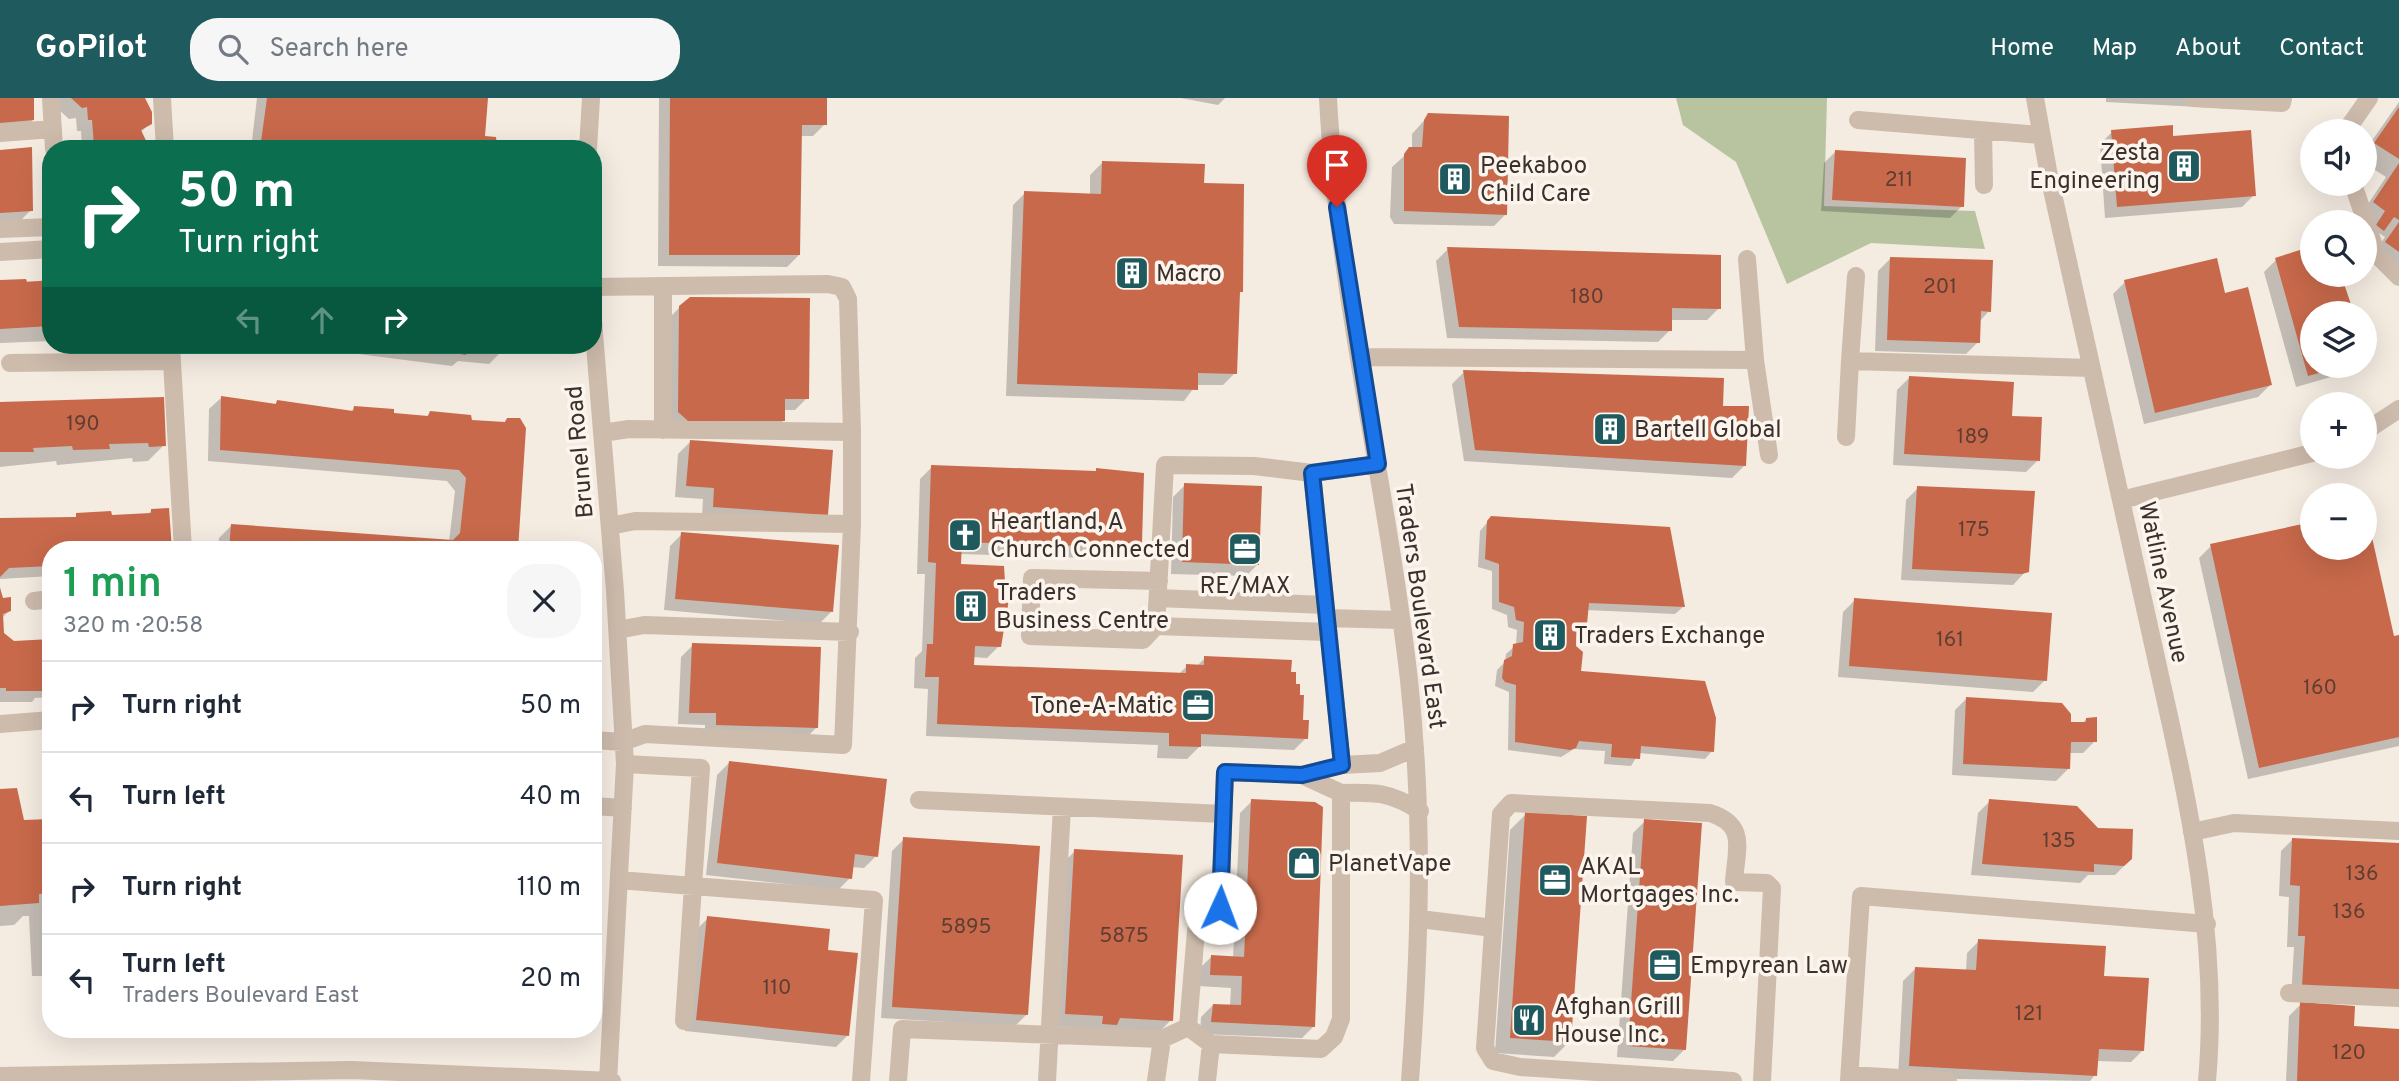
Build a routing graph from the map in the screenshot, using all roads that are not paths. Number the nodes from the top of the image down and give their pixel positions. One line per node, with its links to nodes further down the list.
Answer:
1 (51, 98): 11 (street)
2 (162, 98): 16 (street)
3 (592, 98): 17 (street)
4 (1328, 98): 32 (street, Traders Boulevard East)
5 (2035, 98): 14 (street, Watline Avenue)
6 (2193, 98): 7 (street)
7 (2283, 98)
8 (2369, 98): 9 (street)
9 (2354, 119)
10 (1858, 120): 12 (street)
11 (53, 130): 13 (street); 15 (street)
12 (1983, 131): 14 (street); 18 (street)
13 (0, 133)
14 (2041, 135): 36 (street, Watline Avenue)
15 (54, 140)
16 (164, 140)
17 (589, 140)
18 (1984, 185)
19 (2357, 196): 26 (street)
20 (42, 227): 21 (street)
21 (0, 229)
22 (42, 250): 23 (street)
23 (0, 252)
24 (1747, 259): 33 (street)
25 (1856, 276): 34 (street)
26 (2399, 276)
27 (663, 286): 28 (street); 39 (street); 40 (street)
28 (602, 287)
29 (155, 354): 35 (street)
30 (171, 354): 50 (street)
31 (596, 354): 41 (street, Brunel Road)
32 (1359, 357): 33 (street); 45 (street, Traders Boulevard East)
33 (1755, 360): 43 (street)
34 (1850, 361): 36 (street); 42 (street)
35 (10, 363)
36 (2091, 368): 47 (street, Watline Avenue)
37 (2399, 409): 38 (street)
38 (2377, 423)
39 (663, 429): 40 (street); 41 (street)
40 (852, 432): 48 (street)
41 (602, 433): 49 (street, Brunel Road)
42 (1846, 437)
43 (1769, 456)
44 (2300, 456): 47 (street)
45 (1378, 464): 46 (street); 53 (street, Traders Boulevard East)
46 (1312, 473): 51 (street); 52 (street)
47 (2121, 500): 73 (street, Watline Avenue)
48 (852, 524): 49 (street); 56 (street)
49 (610, 526): 55 (street, Brunel Road)
50 (182, 541)
51 (1158, 589): 52 (street); 54 (street); 54 (street)
52 (1327, 618): 53 (street); 54 (street); 63 (street)
53 (1400, 620): 61 (street, Traders Boulevard East)
54 (1156, 626)
55 (618, 630): 56 (street); 60 (street, Brunel Road)
56 (850, 632): 60 (street)
57 (42, 721): 58 (street)
58 (0, 724)
59 (602, 741): 60 (street)
60 (623, 742): 62 (street, Brunel Road)
61 (1415, 748): 63 (street); 70 (street, Traders Boulevard East)
62 (625, 764): 69 (street, Brunel Road); 75 (street)
63 (1342, 765): 64 (street)
64 (1302, 775): 65 (street); 71 (street)
65 (1341, 793): 70 (street); 85 (street)
66 (919, 800): 68 (street)
67 (602, 807): 69 (street)
68 (1062, 807): 71 (street); 83 (street)
69 (623, 808): 74 (street, Brunel Road)
70 (1420, 811): 76 (street, Traders Boulevard East)
71 (1223, 814): 82 (street)
72 (2399, 831): 73 (street)
73 (2192, 832): 77 (street, Watline Avenue)
74 (619, 880): 75 (street); 89 (street, Brunel Road)
75 (693, 886): 81 (street); 90 (street)
76 (1420, 919): 78 (street); 95 (street, Traders Boulevard East)
77 (2207, 924): 88 (street); 99 (street, Watline Avenue)
78 (1493, 928): 96 (street); 97 (street)
79 (2289, 993): 80 (street)
80 (2399, 998)
81 (684, 1021)
82 (1188, 1027): 84 (street); 85 (street)
83 (1050, 1035): 84 (street); 91 (street); 92 (street)
84 (1162, 1039): 93 (street)
85 (1211, 1044): 94 (street)
86 (351, 1075): 87 (street); 89 (street)
87 (0, 1076)
88 (1850, 1078): 98 (street)
89 (609, 1081)
90 (861, 1081)
91 (898, 1081)
92 (1047, 1081)
93 (1156, 1081)
94 (1206, 1081)
95 (1410, 1081)
96 (1722, 1081)
97 (1762, 1081)
98 (1948, 1081)
99 (2207, 1081)

